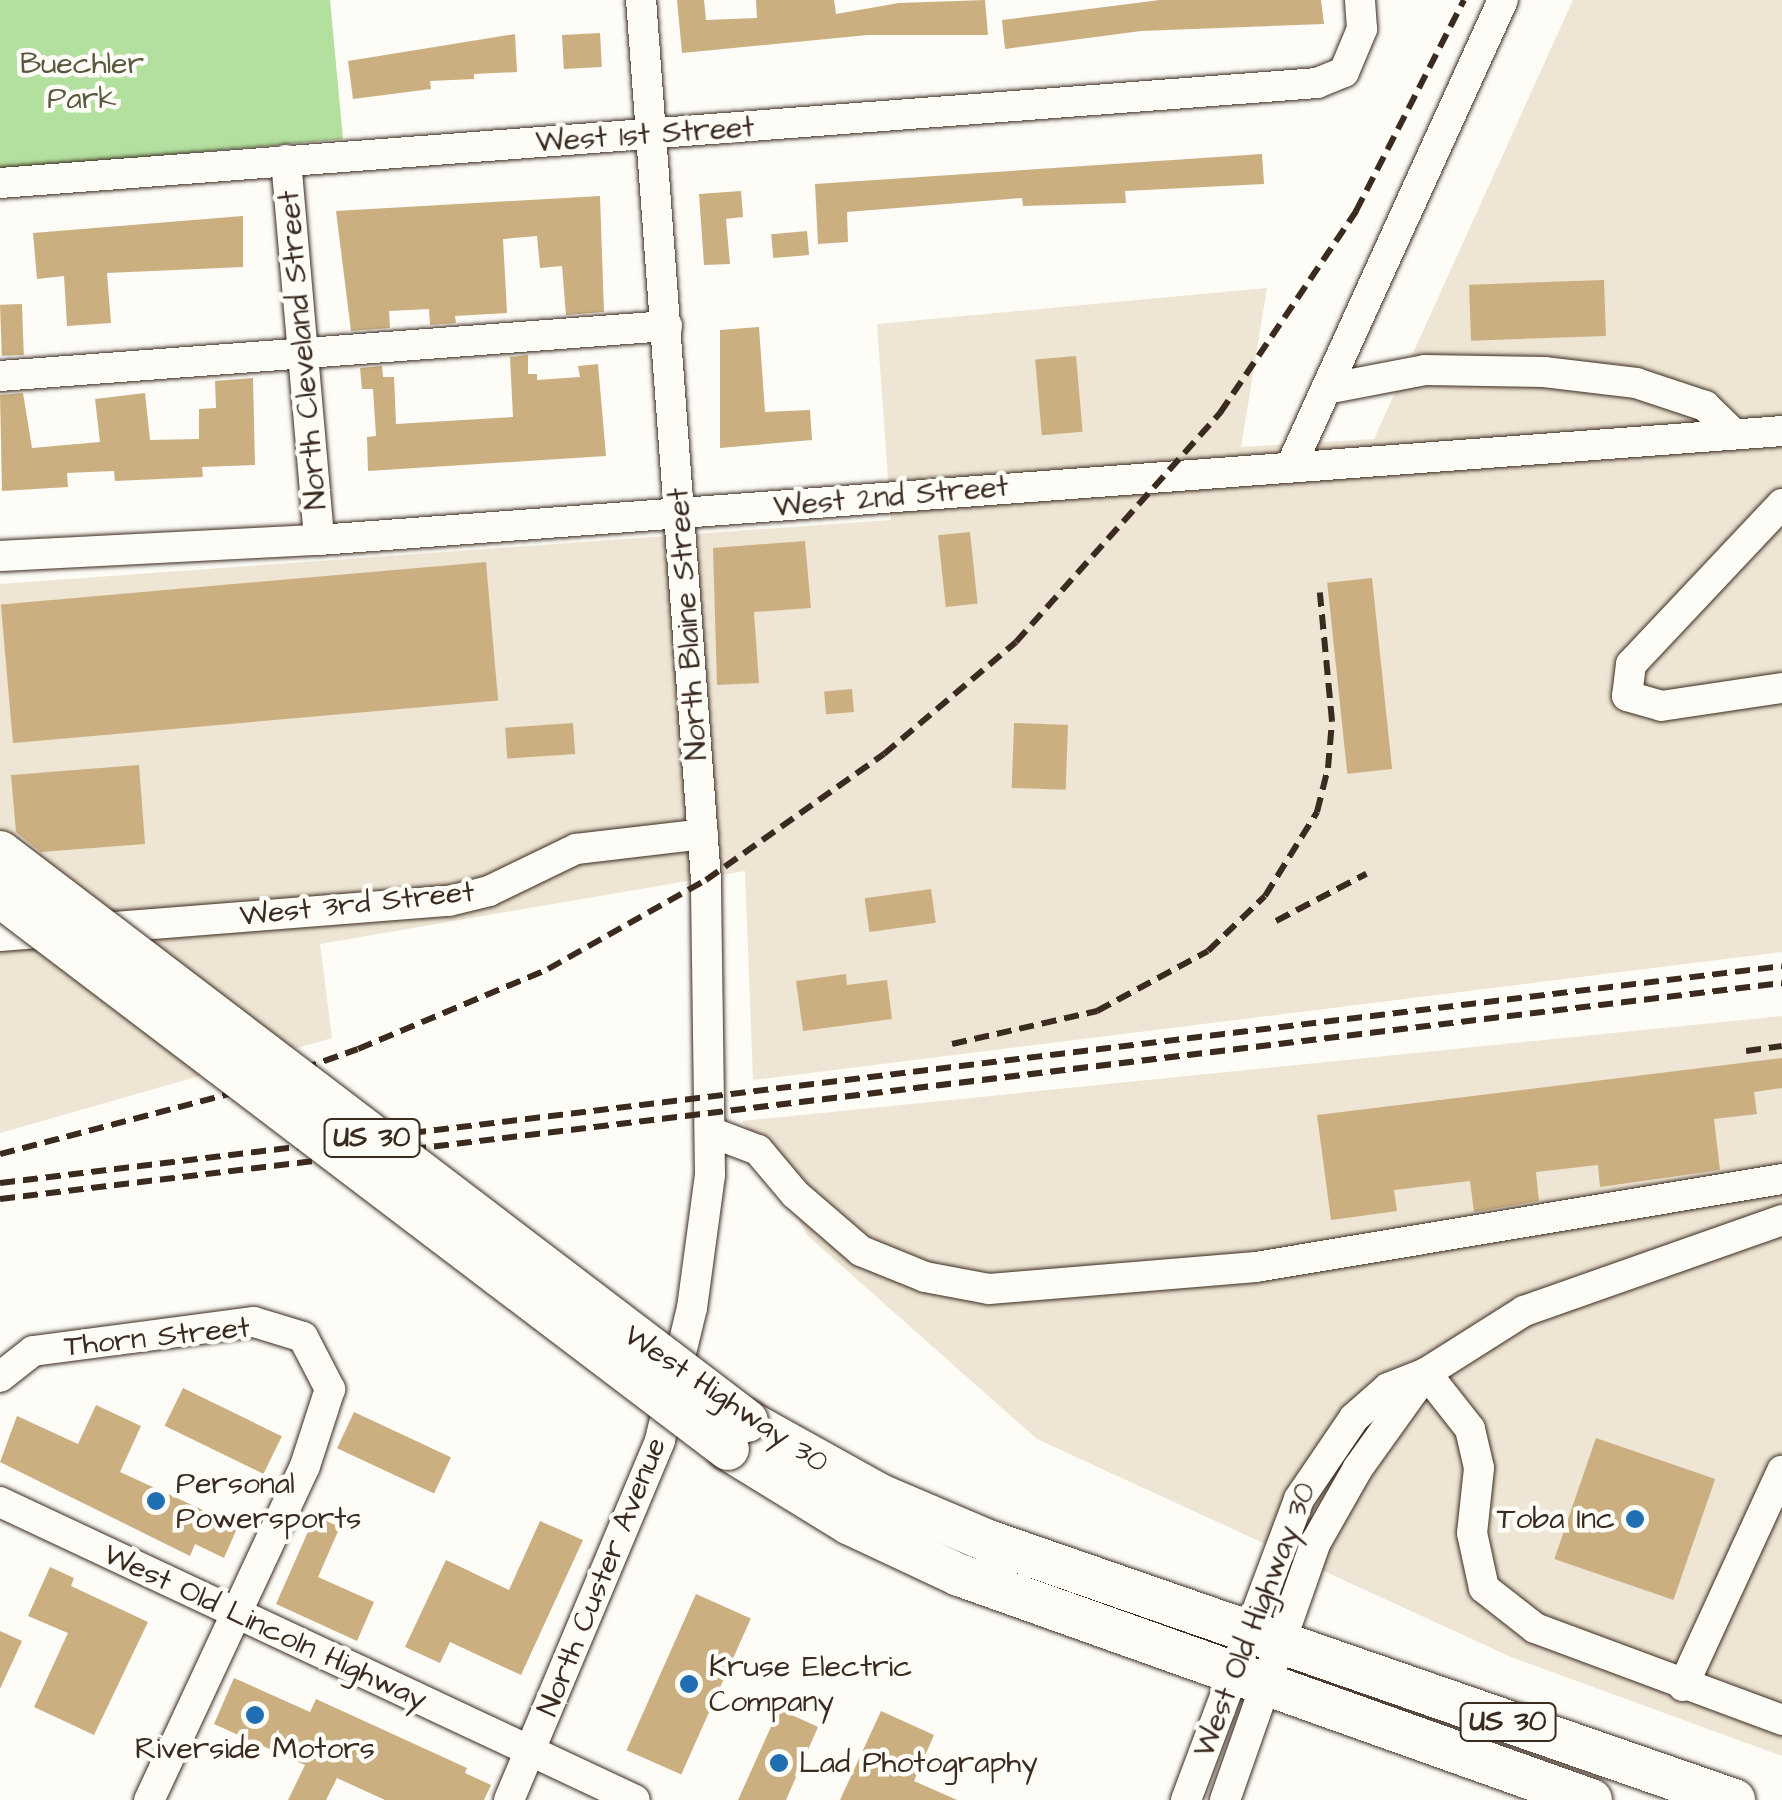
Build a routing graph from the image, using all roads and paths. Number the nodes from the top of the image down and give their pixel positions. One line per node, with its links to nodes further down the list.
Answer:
1 (642, 0): 4 (street, North Blaine Street)
2 (1360, 0): 4 (street, West 1st Street)
3 (1503, 0): 10 (street)
4 (651, 136): 5 (street, West 1st Street); 7 (street, North Blaine Street)
5 (286, 160): 6 (street, West 1st Street); 8 (street, North Cleveland Street)
6 (0, 184)
7 (667, 326): 8 (street); 15 (street, North Blaine Street)
8 (306, 356): 9 (street); 16 (street, North Cleveland Street)
9 (0, 376)
10 (1326, 389): 12 (street); 13 (street)
11 (1782, 431): 12 (street, West 2nd Street)
12 (1734, 434): 13 (street, West 2nd Street)
13 (1291, 466): 15 (street, West 2nd Street)
14 (1782, 504): 18 (street)
15 (680, 514): 16 (street, West 2nd Street); 19 (street, North Blaine Street)
16 (319, 540): 17 (street, West 2nd Street)
17 (0, 556)
18 (1782, 688)
19 (703, 834): 22 (street, West 3rd Street); 23 (street, North Blaine Street)
20 (0, 852): 28 (highway, West Highway 30 / US 30, bridge)
21 (0, 896): 28 (highway, West Highway 30 / US 30, bridge)
22 (0, 936)
23 (713, 1123): 24 (street); 36 (street, North Custer Avenue)
24 (1782, 1180)
25 (1782, 1220): 27 (street, West Old Highway 30)
26 (8, 1371): 31 (street, Thorn Street)
27 (1426, 1374): 32 (street, West Old Highway 30); 34 (street)
28 (737, 1435): 32 (highway, West Highway 30 / US 30); 33 (highway, West Highway 30 / US 30)
29 (1782, 1471): 34 (street)
30 (0, 1502): 31 (street, West Old Lincoln Highway)
31 (233, 1614): 36 (street, West Old Lincoln Highway); 37 (street)
32 (1263, 1637): 33 (street, West Old Highway 30); 43 (highway, West Highway 30 / US 30)
33 (1248, 1681): 40 (street, West Old Highway 30); 41 (street, West Old Highway 30); 42 (highway, West Highway 30 / US 30)
34 (1683, 1686): 35 (street)
35 (1782, 1720)
36 (532, 1751): 38 (street, North Custer Avenue); 39 (street, West Old Lincoln Highway)
37 (149, 1800)
38 (509, 1800)
39 (635, 1800)
40 (1186, 1800)
41 (1225, 1800)
42 (1591, 1800)
43 (1734, 1800)

